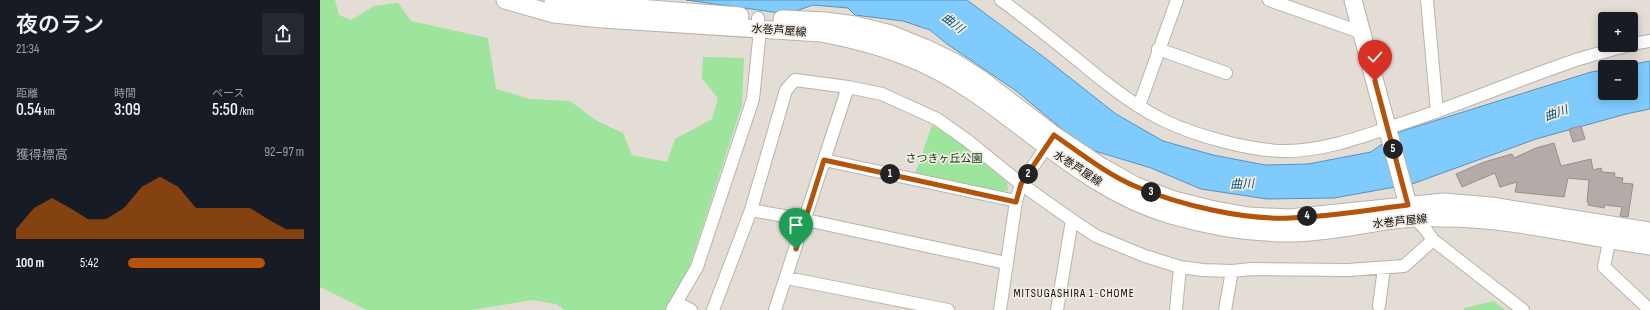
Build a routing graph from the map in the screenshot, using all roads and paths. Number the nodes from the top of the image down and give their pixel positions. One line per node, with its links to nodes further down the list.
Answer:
1 (505, 0): 8 (main road, 水巻芦屋線)
2 (553, 0): 8 (main road, 水巻芦屋線)
3 (1001, 0): 16 (street)
4 (1177, 0): 12 (street)
5 (1269, 0): 9 (street)
6 (1353, 0): 9 (main road)
7 (1427, 0): 17 (street)
8 (758, 23): 19 (main road, 水巻芦屋線); 36 (street)
9 (1363, 33): 18 (main road)
10 (1650, 41): 11 (street)
11 (1638, 43)
12 (1158, 49): 14 (street); 16 (street)
13 (1604, 52): 17 (street)
14 (1226, 74)
15 (848, 87): 20 (street); 21 (street); 24 (street)
16 (1139, 106): 18 (street)
17 (1438, 112): 18 (street)
18 (1388, 131): 23 (main road)
19 (1050, 141): 21 (street); 23 (main road, 水巻芦屋線)
20 (824, 160): 22 (street); 25 (street)
21 (1021, 184): 22 (street); 26 (street)
22 (1016, 202): 31 (street)
23 (1408, 205): 28 (main road, 水巻芦屋線); 29 (street)
24 (751, 210): 25 (street); 39 (street)
25 (806, 220): 31 (street); 35 (street)
26 (1072, 220): 32 (street); 43 (street)
27 (1650, 231): 28 (main road, 水巻芦屋線)
28 (1610, 233): 30 (main road, 水巻芦屋線); 47 (street)
29 (1433, 240): 33 (street); 46 (street)
30 (1650, 246)
31 (1006, 263): 42 (street)
32 (1180, 267): 34 (street); 44 (street)
33 (1384, 268): 34 (street); 37 (street)
34 (1232, 271): 45 (street)
35 (786, 278): 40 (street); 41 (street)
36 (675, 306): 38 (street)
37 (1379, 306)
38 (691, 310)
39 (712, 310)
40 (775, 310)
41 (948, 310)
42 (1000, 310)
43 (1057, 310)
44 (1176, 310)
45 (1225, 310)
46 (1523, 310)
47 (1650, 310)

